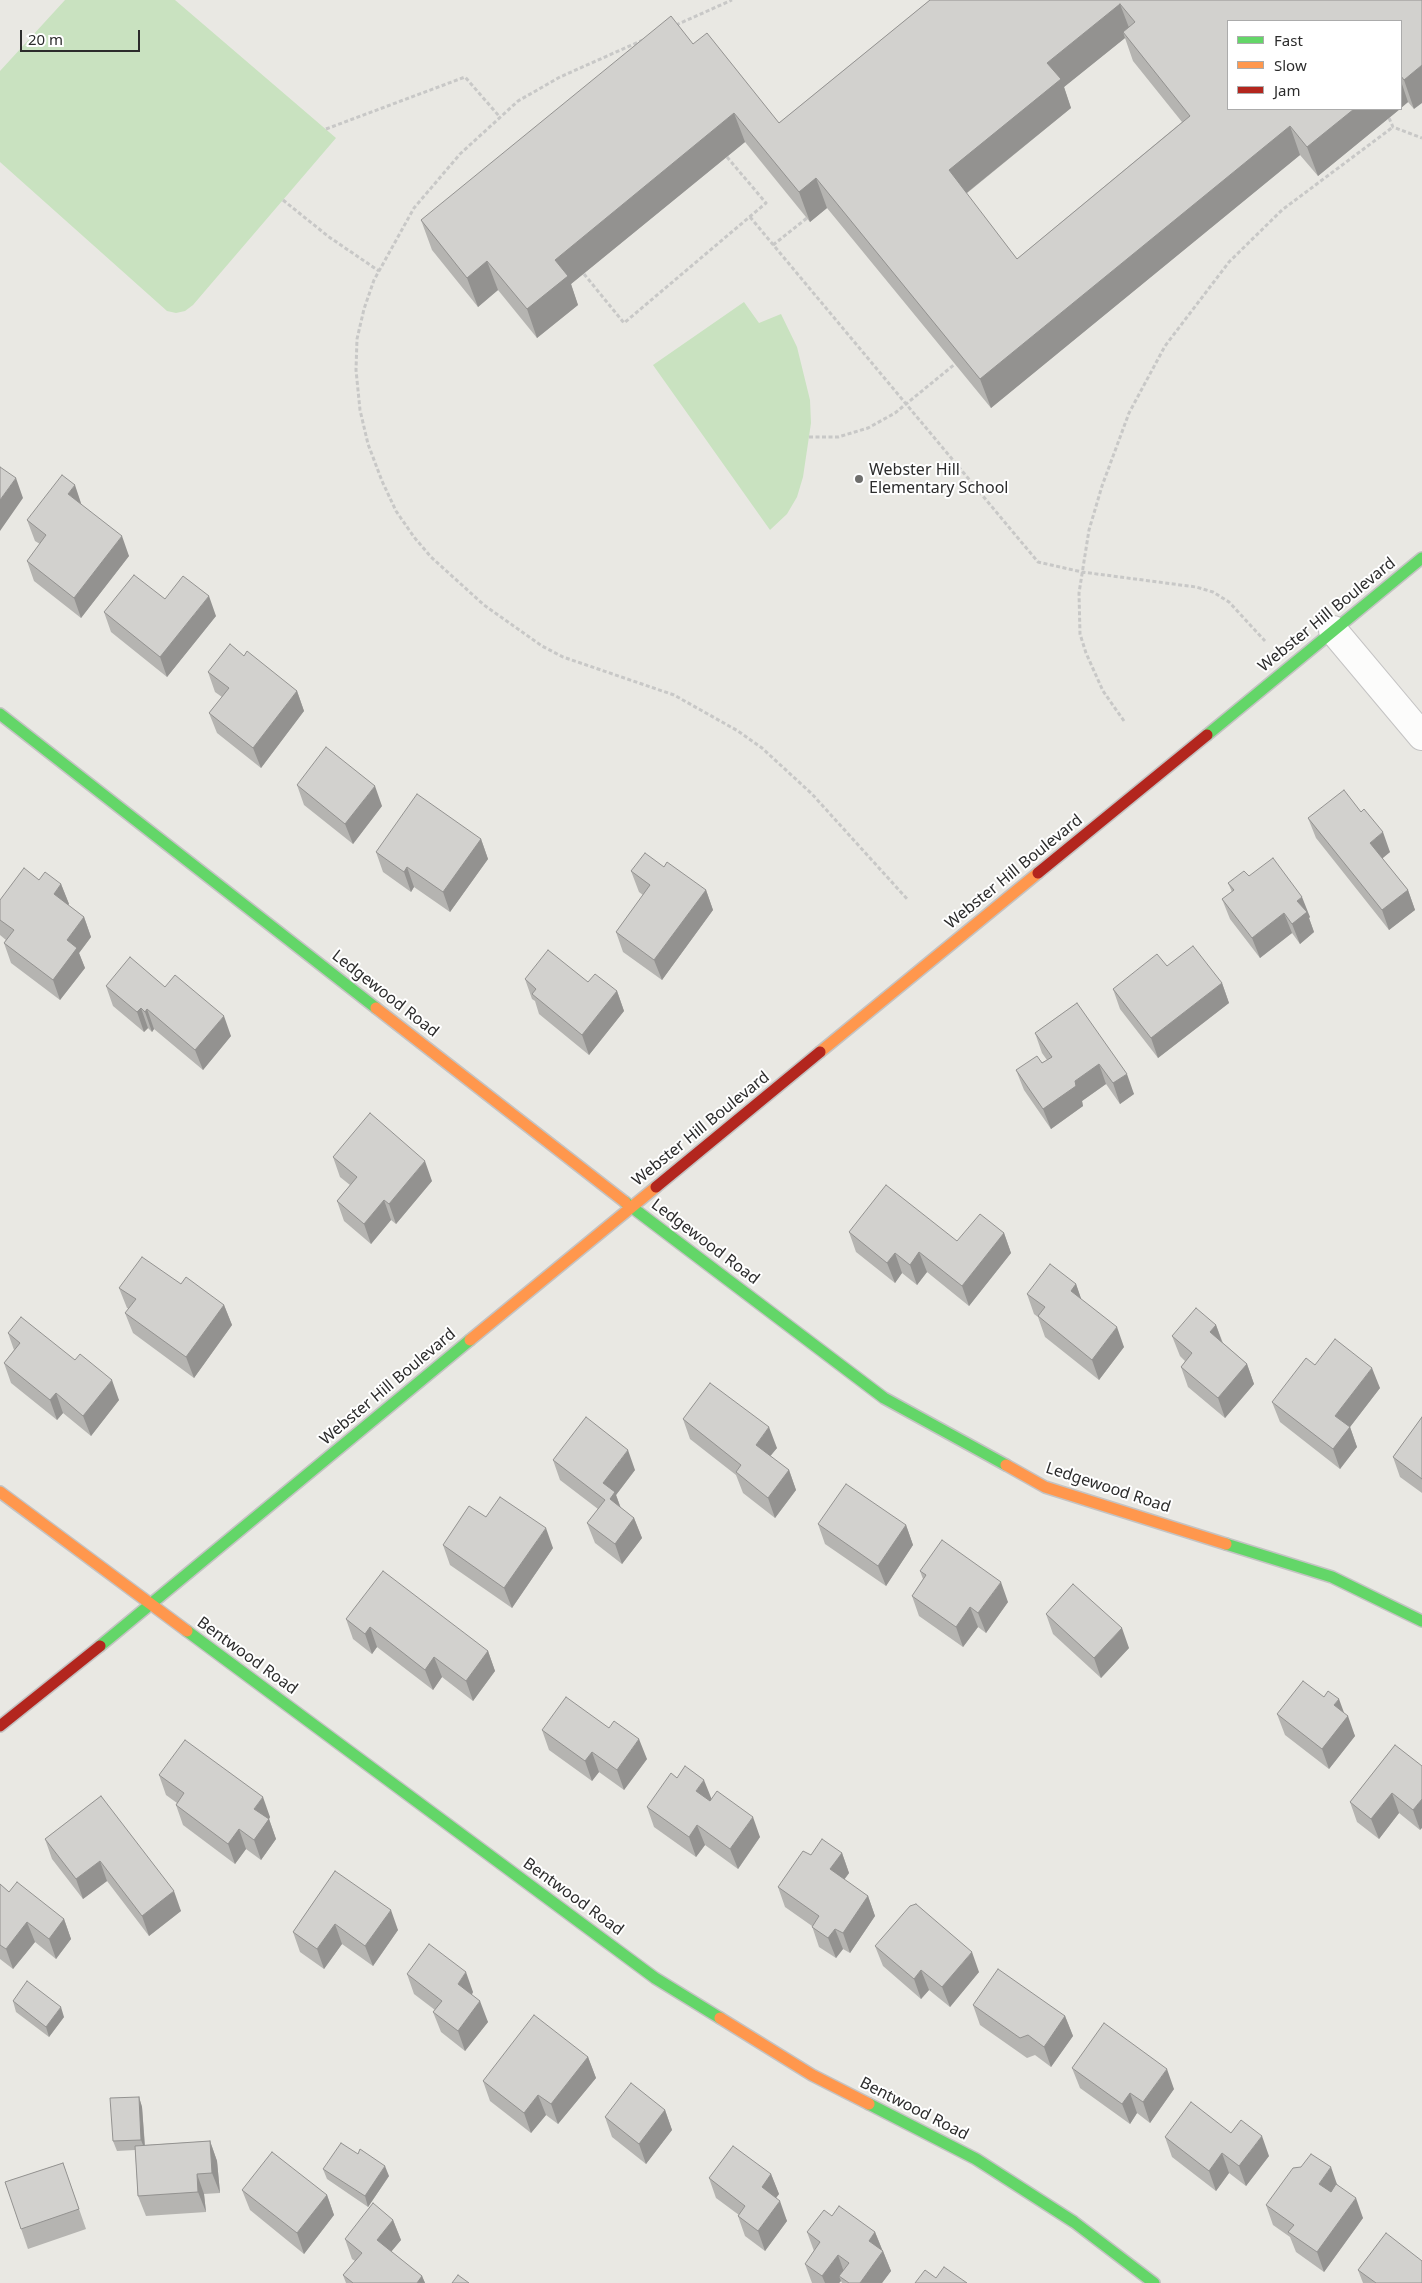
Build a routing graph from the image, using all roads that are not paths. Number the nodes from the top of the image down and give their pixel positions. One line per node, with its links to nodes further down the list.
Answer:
1 (1422, 558): 2 (street, Webster Hill Boulevard)
2 (1333, 630): 4 (street); 5 (street, Webster Hill Boulevard)
3 (0, 714): 5 (street, Ledgewood Road)
4 (1422, 736)
5 (631, 1207): 7 (street, Webster Hill Boulevard); 8 (street, Ledgewood Road)
6 (0, 1492): 7 (street, Bentwood Road)
7 (150, 1605): 9 (street, Webster Hill Boulevard); 10 (street, Bentwood Road)
8 (1422, 1621)
9 (0, 1726)
10 (1154, 2283)

